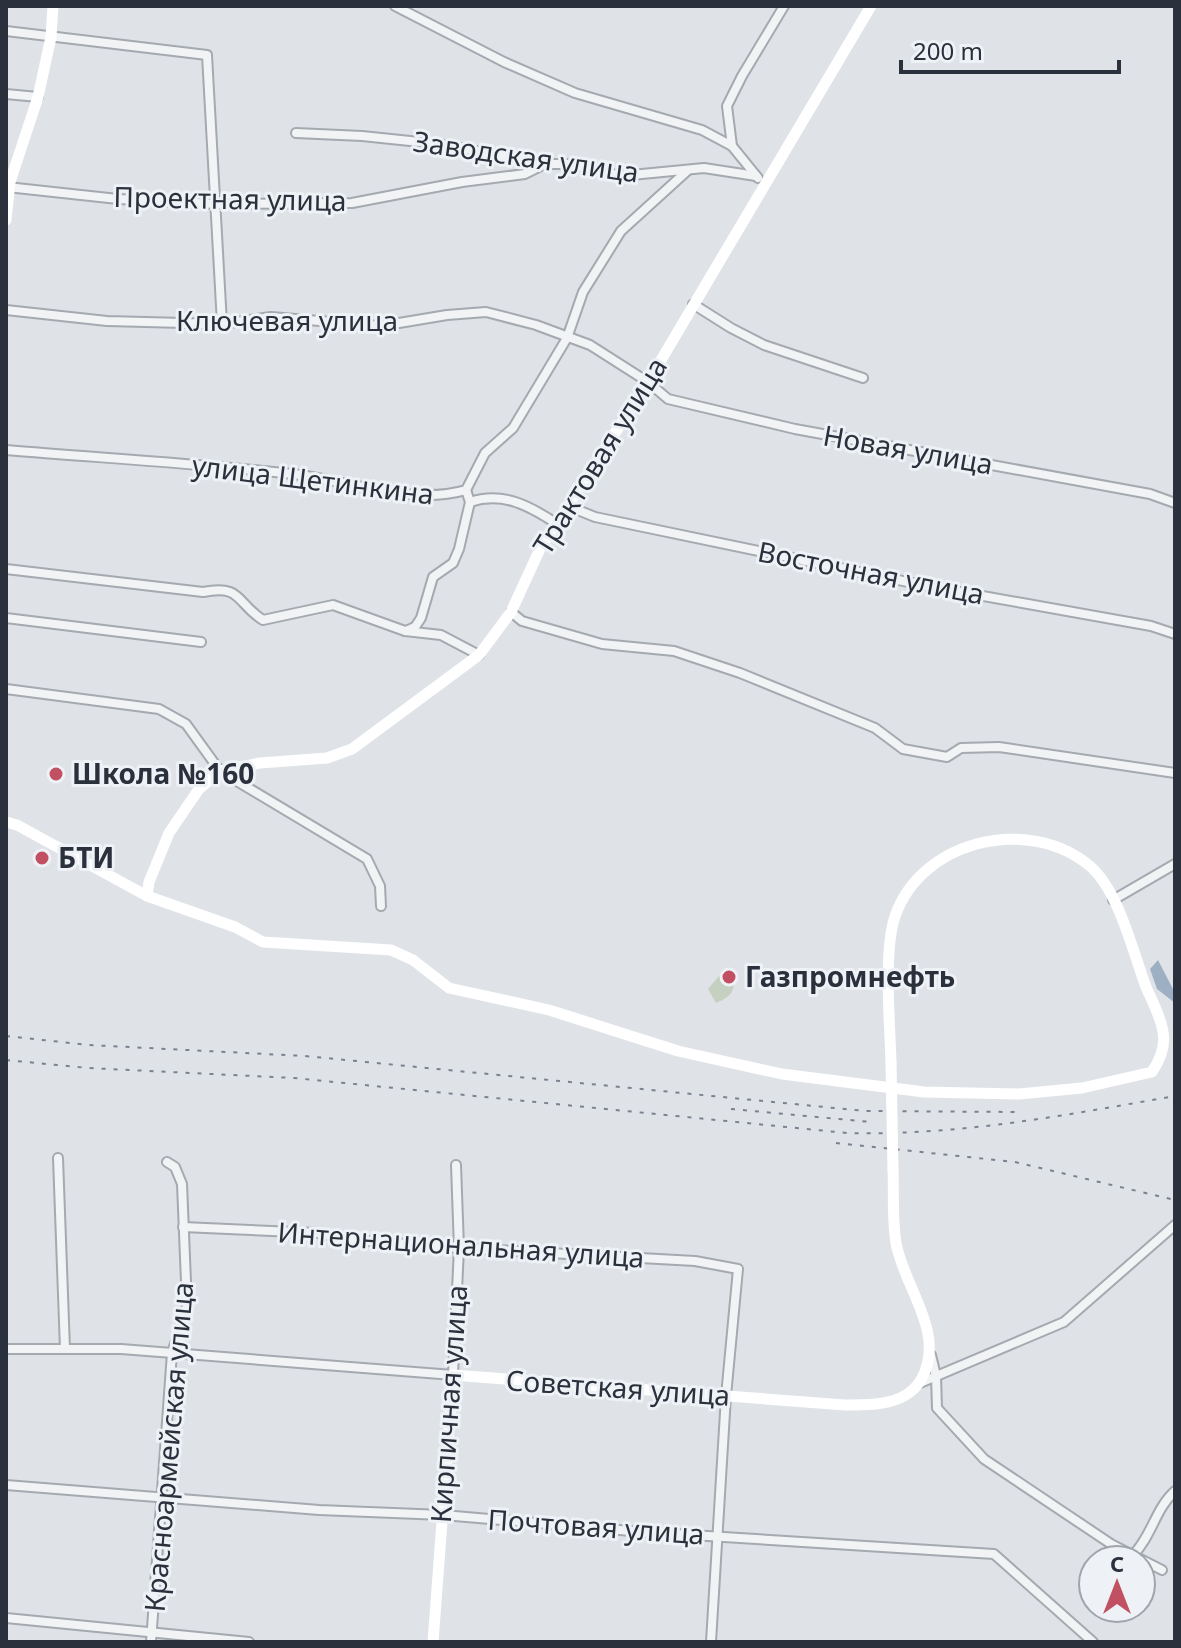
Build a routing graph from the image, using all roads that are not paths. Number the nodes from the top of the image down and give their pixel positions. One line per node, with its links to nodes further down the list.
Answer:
1 (53, 6): 6 (street)
2 (395, 6): 10 (street)
3 (784, 6): 10 (street)
4 (871, 6): 13 (street, Трактовая улица)
5 (6, 31): 6 (street)
6 (51, 37): 8 (street); 15 (street)
7 (6, 94): 8 (street)
8 (38, 97): 14 (street)
9 (296, 133): 11 (street, Заводская улица)
10 (732, 146): 13 (street)
11 (545, 164): 12 (street, Заводская улица); 15 (street, Проектная улица)
12 (687, 171): 13 (street, Заводская улица); 20 (street, улица Щетинкина)
13 (760, 180): 17 (street, Трактовая улица)
14 (8, 187): 15 (street, Проектная улица); 16 (street)
15 (217, 204): 19 (street)
16 (6, 220)
17 (693, 304): 21 (street); 22 (street, Трактовая улица)
18 (6, 310): 19 (street, Ключевая улица)
19 (222, 324): 20 (street, Ключевая улица)
20 (567, 338): 22 (street, Ключевая улица); 24 (street, улица Щетинкина)
21 (863, 378)
22 (648, 382): 26 (street, Новая улица); 27 (street, Трактовая улица)
23 (6, 450): 24 (street, улица Щетинкина)
24 (466, 490): 25 (street)
25 (470, 502): 28 (street); 32 (street)
26 (1175, 503)
27 (568, 506): 28 (street, Трактовая улица); 33 (street, Восточная улица)
28 (557, 524): 30 (street, Трактовая улица)
29 (6, 569): 32 (street)
30 (511, 612): 35 (street, Трактовая улица); 38 (street)
31 (6, 618): 34 (street)
32 (405, 631): 35 (street)
33 (1175, 634)
34 (201, 642)
35 (479, 655): 37 (street, Трактовая улица)
36 (6, 689): 37 (street)
37 (220, 771): 41 (street); 43 (street)
38 (1175, 773)
39 (6, 822): 41 (street)
40 (1175, 864): 42 (street)
41 (147, 896): 42 (street)
42 (1113, 900): 53 (street, bridge)
43 (381, 906)
44 (58, 1158): 51 (street)
45 (167, 1162): 48 (street, Красноармейская улица)
46 (456, 1165): 49 (street, Кирпичная улица)
47 (1175, 1225): 55 (street, Советская улица)
48 (184, 1227): 49 (street, Интернациональная улица); 52 (street, Красноармейская улица)
49 (459, 1248): 54 (street, Кирпичная улица); 57 (street, Интернациональная улица)
50 (6, 1349): 51 (street, Советская улица)
51 (65, 1349): 52 (street, Советская улица)
52 (172, 1353): 54 (street, Советская улица); 60 (street, Красноармейская улица)
53 (930, 1354): 55 (street); 56 (street)
54 (453, 1375): 57 (street, Советская улица); 61 (street, Кирпичная улица)
55 (936, 1376): 56 (street, Советская улица); 63 (street)
56 (919, 1383): 57 (street, Советская улица)
57 (726, 1396): 62 (street)
58 (6, 1485): 60 (street, Почтовая улица)
59 (1175, 1491): 64 (street)
60 (161, 1498): 61 (street, Почтовая улица); 68 (street, Красноармейская улица)
61 (443, 1515): 62 (street, Почтовая улица); 70 (street, Кирпичная улица)
62 (716, 1536): 71 (street); 72 (street, Почтовая улица)
63 (1111, 1544)
64 (1144, 1544)
65 (1157, 1567): 66 (street)
66 (1162, 1570)
67 (6, 1618): 68 (street)
68 (152, 1637): 69 (street)
69 (249, 1642)
70 (433, 1642)
71 (711, 1642)
72 (1093, 1642)

